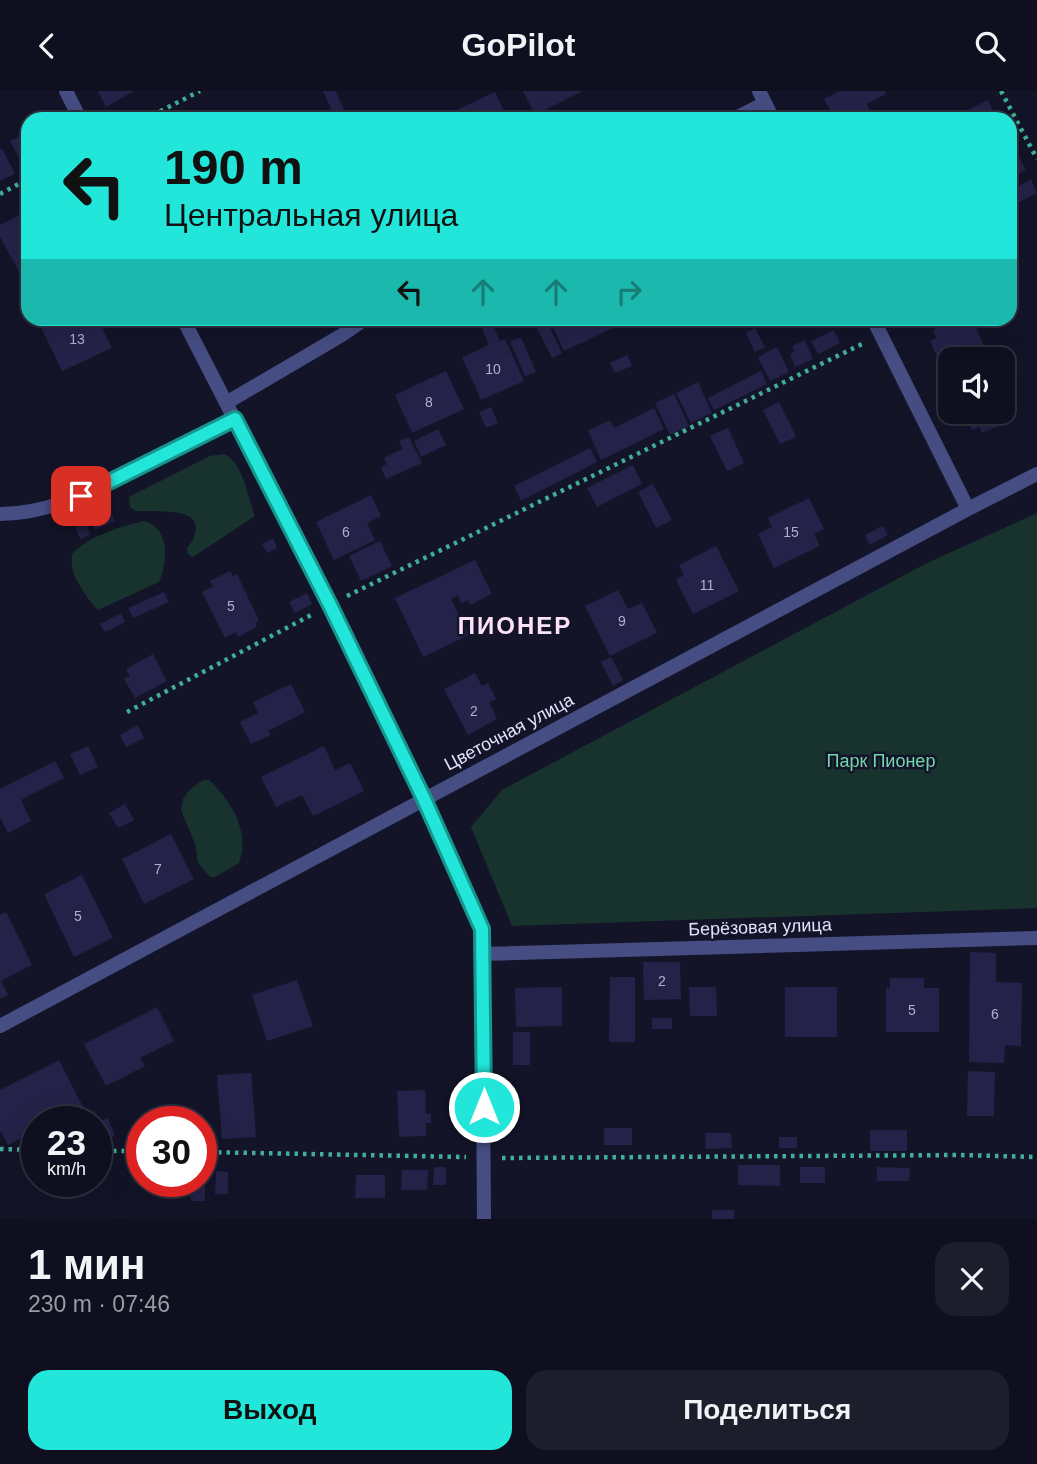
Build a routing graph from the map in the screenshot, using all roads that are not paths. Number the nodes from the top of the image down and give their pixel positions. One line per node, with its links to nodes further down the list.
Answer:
1 (66, 91): 3 (street)
2 (762, 97): 4 (street)
3 (76, 112)
4 (742, 112)
5 (187, 326): 8 (street)
6 (355, 326): 8 (street)
7 (876, 326): 11 (street)
8 (226, 403): 9 (street)
9 (235, 419): 12 (street); 13 (street)
10 (1037, 474): 11 (street, Цветочная улица)
11 (968, 509): 13 (street, Цветочная улица)
12 (0, 514)
13 (424, 799): 15 (street); 16 (street, Цветочная улица)
14 (1037, 938): 15 (street, Берёзовая улица)
15 (484, 954): 17 (street)
16 (0, 1026)
17 (484, 1219)

